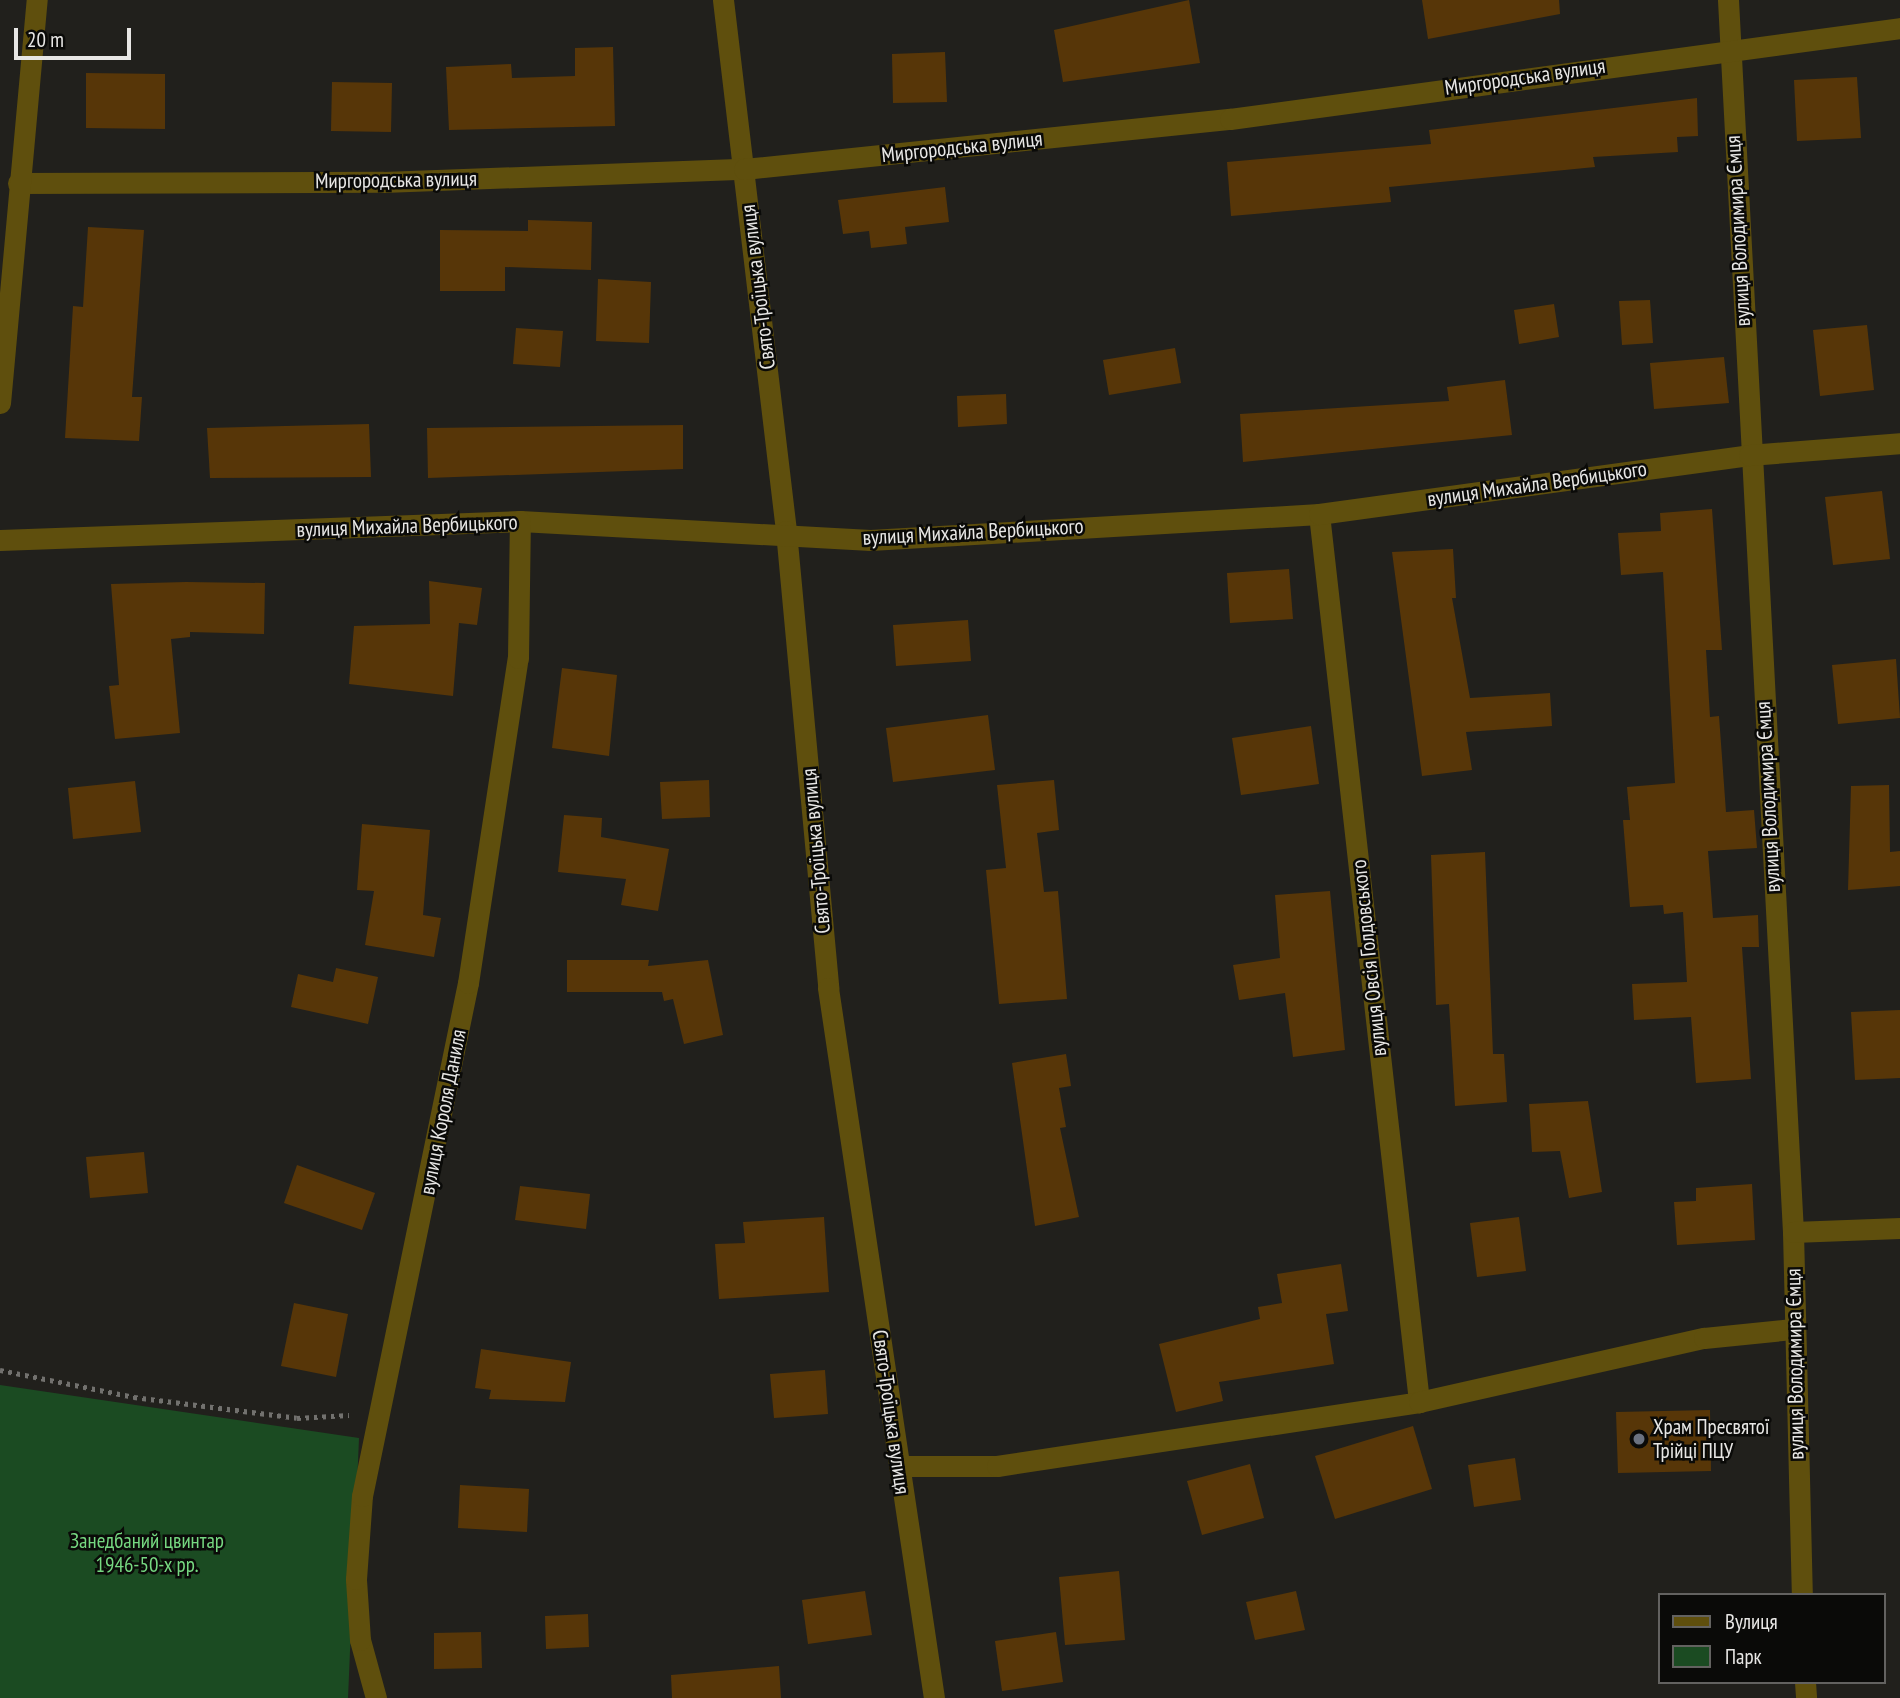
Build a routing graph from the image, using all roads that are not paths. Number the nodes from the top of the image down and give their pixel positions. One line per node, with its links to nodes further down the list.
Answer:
1 (37, 0): 7 (street)
2 (723, 0): 6 (street, Свято-Троїцька вулиця)
3 (1728, 0): 5 (street, вулиця Володимира Ємця)
4 (1900, 28): 5 (street, Миргородська вулиця)
5 (1730, 47): 6 (street, Миргородська вулиця); 10 (street, вулиця Володимира Ємця)
6 (744, 169): 7 (street, Миргородська вулиця); 13 (street, Свято-Троїцька вулиця)
7 (18, 183): 8 (street)
8 (0, 403)
9 (1900, 443): 10 (street, вулиця Михайла Вербицького)
10 (1749, 455): 11 (street, вулиця Михайла Вербицького); 16 (street, вулиця Володимира Ємця)
11 (1319, 514): 13 (street, вулиця Михайла Вербицького); 18 (street, вулиця Овсія Голдовського)
12 (520, 521): 13 (street, вулиця Михайла Вербицького); 14 (street, вулиця Михайла Вербицького); 21 (street, вулиця Короля Даниля)
13 (786, 531): 19 (street, Свято-Троїцька вулиця)
14 (0, 540)
15 (1900, 1228): 16 (street)
16 (1793, 1232): 17 (street, вулиця Володимира Ємця)
17 (1793, 1329): 18 (street); 20 (street, вулиця Володимира Ємця)
18 (1419, 1402): 19 (street)
19 (899, 1466): 22 (street, Свято-Троїцька вулиця)
20 (1802, 1593)
21 (376, 1698)
22 (934, 1698)

